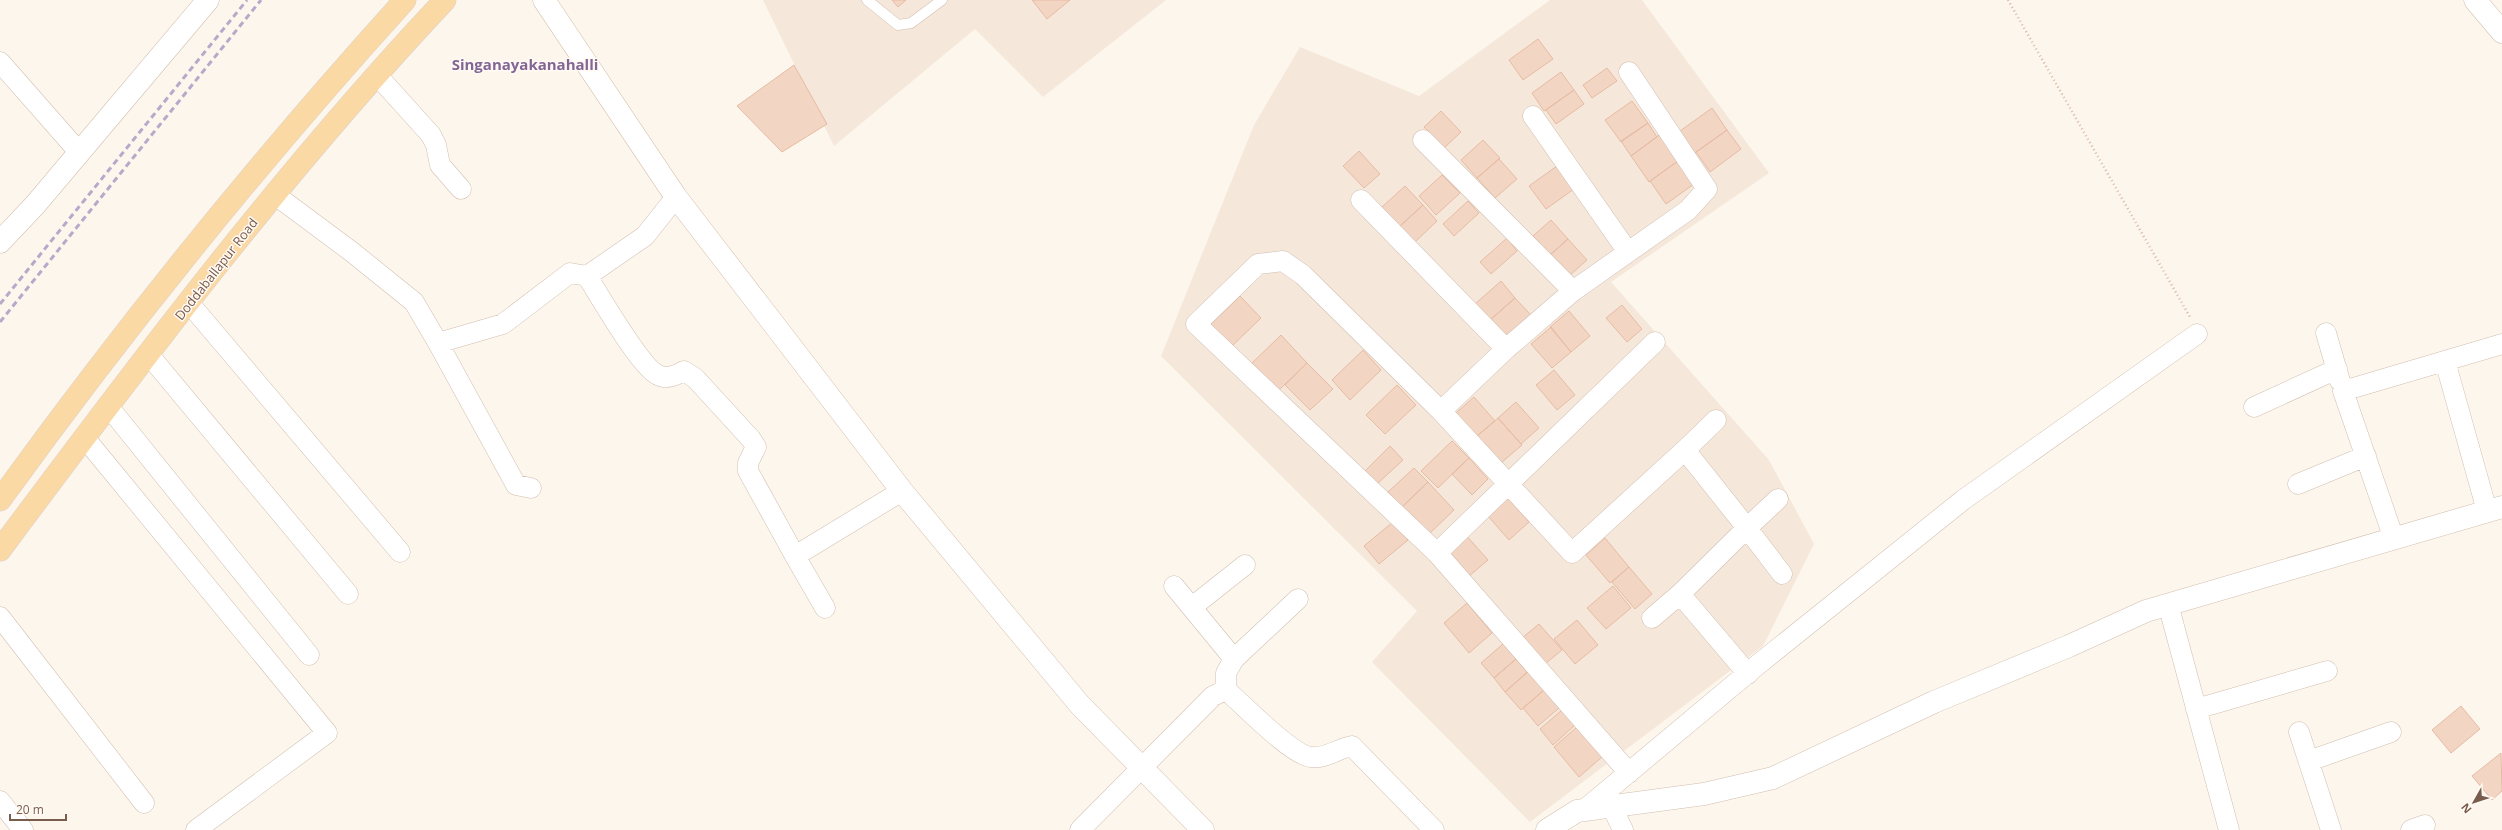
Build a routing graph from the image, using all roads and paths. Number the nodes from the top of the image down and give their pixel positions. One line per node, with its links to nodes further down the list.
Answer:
1 (208, 0): 15 (street)
2 (405, 0): 47 (main road)
3 (445, 0): 12 (main road, Doddaballapur Road)
4 (544, 0): 18 (street)
5 (867, 0): 6 (lane)
6 (942, 0)
7 (2008, 0): 26 (path)
8 (2475, 0): 9 (street)
9 (2502, 32)
10 (0, 62): 15 (street)
11 (1629, 72): 21 (street)
12 (376, 74): 16 (street); 17 (main road, Doddaballapur Road)
13 (1533, 116): 21 (street)
14 (1423, 140): 23 (street)
15 (79, 152): 20 (street)
16 (461, 189)
17 (274, 194): 24 (main road, Doddaballapur Road); 28 (street)
18 (676, 197): 22 (street); 45 (street)
19 (1361, 200): 30 (street)
20 (0, 242)
21 (1628, 252): 23 (street)
22 (587, 276): 28 (street); 54 (street)
23 (1573, 291): 30 (street)
24 (189, 302): 31 (main road, Doddaballapur Road); 52 (street)
25 (2326, 333): 33 (street)
26 (2197, 334): 69 (street)
27 (1655, 342): 42 (street)
28 (438, 343): 44 (street)
29 (2502, 344): 32 (street)
30 (1506, 349): 37 (street)
31 (149, 355): 35 (main road, Doddaballapur Road); 58 (street)
32 (2445, 361): 34 (street); 48 (street)
33 (2337, 370): 34 (street); 36 (street)
34 (2343, 391): 41 (street)
35 (108, 406): 39 (main road, Doddaballapur Road); 66 (street)
36 (2254, 407)
37 (1441, 411): 42 (street); 53 (street)
38 (1716, 420): 40 (street)
39 (84, 437): 51 (main road, Doddaballapur Road); 82 (street)
40 (1685, 450): 42 (street); 49 (street)
41 (2366, 456): 43 (street); 50 (street)
42 (1510, 483): 53 (street)
43 (2298, 484)
44 (532, 488)
45 (902, 491): 54 (street); 75 (street)
46 (1778, 499): 49 (street)
47 (0, 500)
48 (2495, 509): 50 (street)
49 (1747, 528): 56 (street); 59 (street)
50 (2394, 539): 61 (street)
51 (0, 550)
52 (400, 552)
53 (1437, 553): 76 (street)
54 (795, 556): 63 (street)
55 (1245, 564): 62 (street)
56 (1782, 574)
57 (1174, 586): 62 (street)
58 (348, 594)
59 (1680, 594): 65 (street); 69 (street)
60 (1298, 599): 67 (street)
61 (2168, 604): 71 (street); 79 (street)
62 (1192, 607): 67 (street)
63 (825, 608)
64 (0, 617): 78 (street)
65 (1652, 618)
66 (310, 655)
67 (1234, 659): 70 (street)
68 (2327, 671): 71 (street)
69 (1748, 674): 76 (street)
70 (1226, 690): 75 (street); 85 (street)
71 (2196, 709): 88 (street)
72 (2300, 732): 74 (street)
73 (2391, 732): 74 (street)
74 (2309, 761): 89 (street)
75 (1142, 768): 83 (street); 84 (street)
76 (1629, 773): 80 (street)
77 (0, 800): 81 (street)
78 (144, 803)
79 (1612, 807): 80 (street); 87 (street)
80 (1584, 810): 86 (street)
81 (23, 830)
82 (196, 830)
83 (1080, 830)
84 (1203, 830)
85 (1434, 830)
86 (1547, 830)
87 (1623, 830)
88 (2229, 830)
89 (2331, 830)

